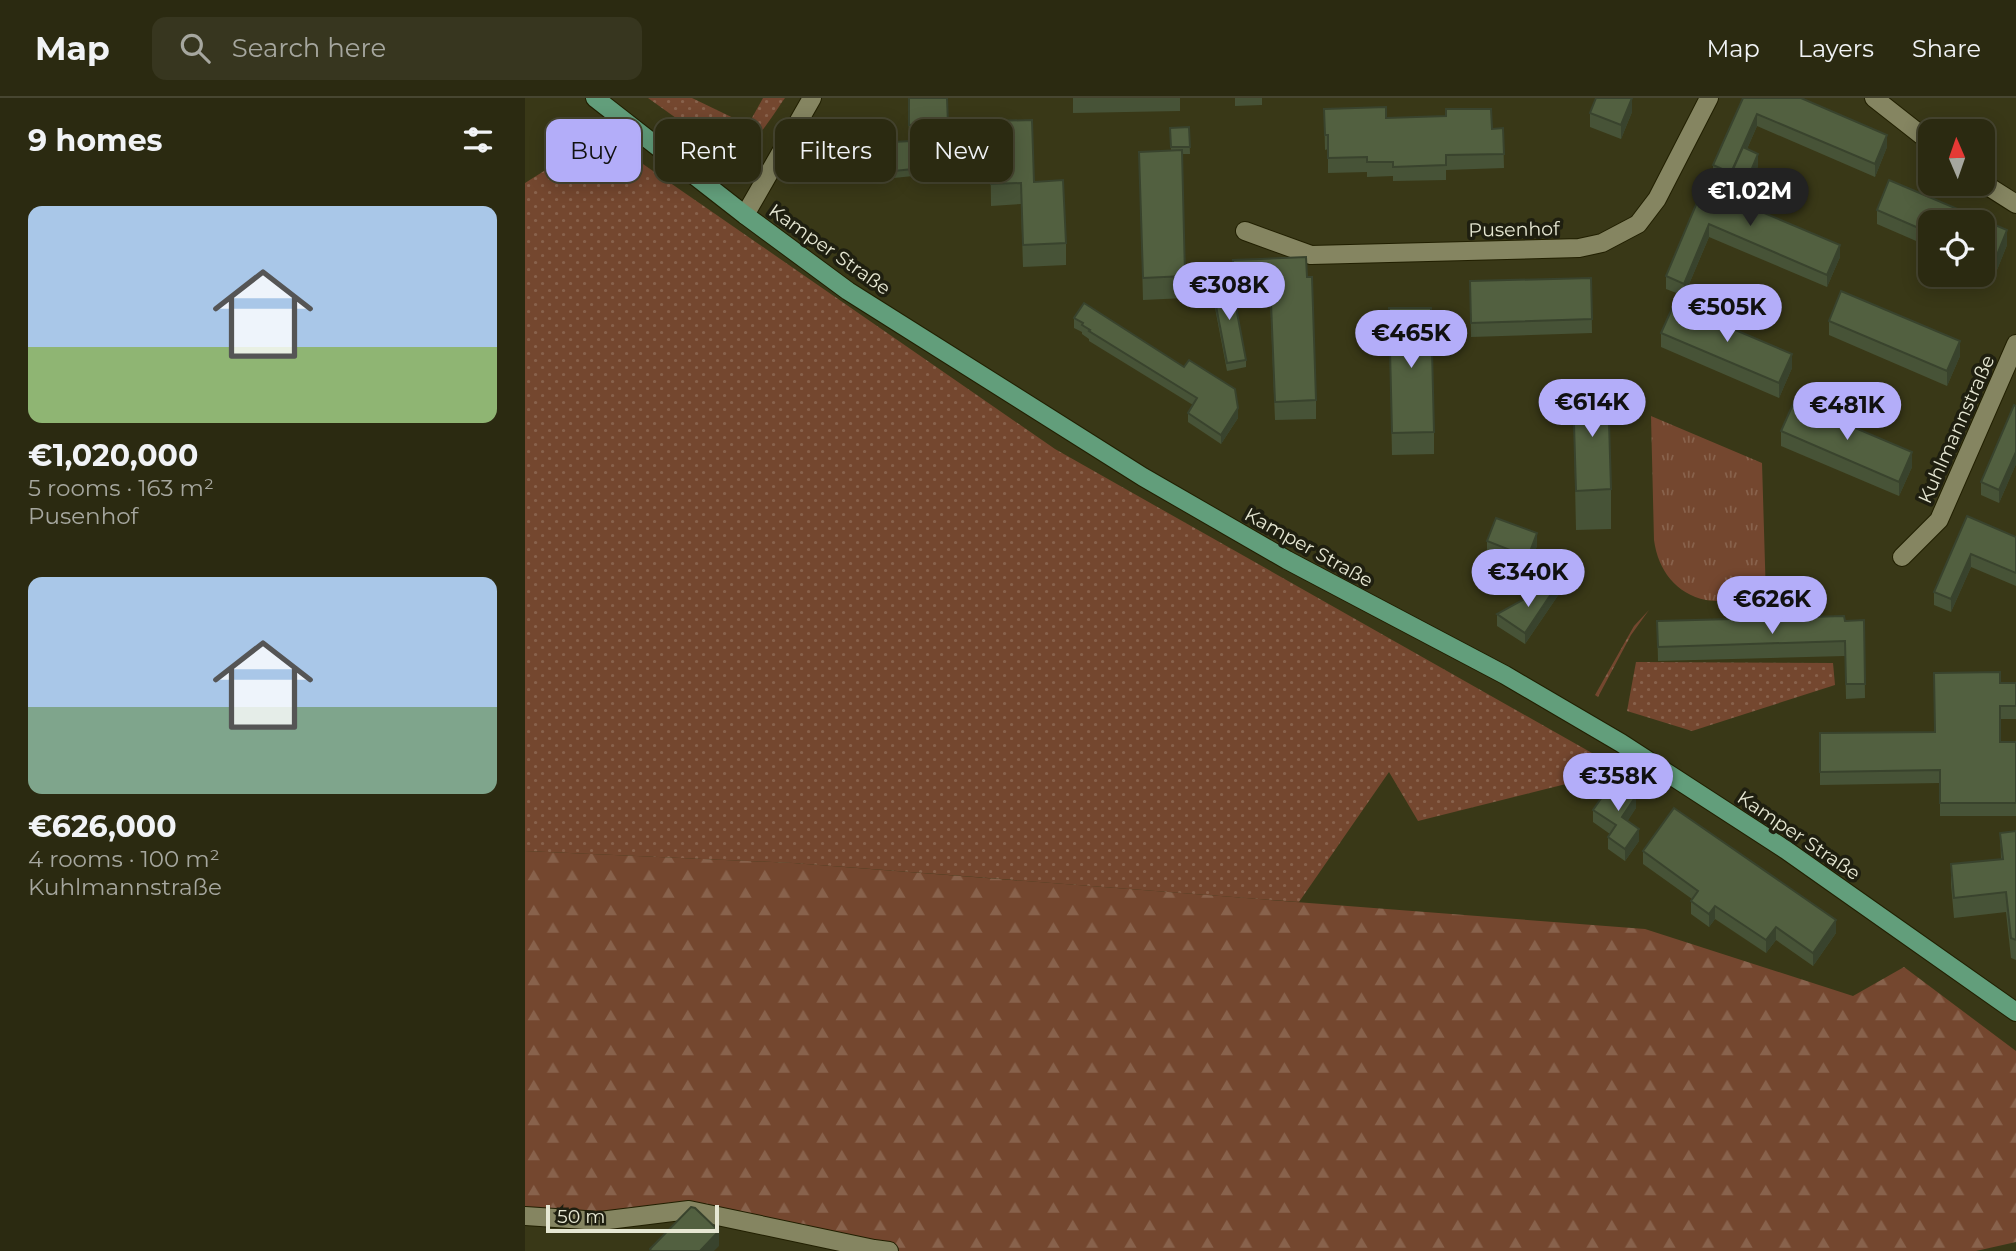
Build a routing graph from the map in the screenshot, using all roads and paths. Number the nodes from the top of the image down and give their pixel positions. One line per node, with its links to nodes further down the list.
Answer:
1 (595, 98): 8 (main road, Kamper Straße)
2 (812, 98): 8 (street)
3 (1709, 98): 9 (street, Pusenhof)
4 (1874, 98): 5 (street)
5 (1918, 133)
6 (1995, 191): 7 (street)
7 (2016, 204)
8 (745, 215): 12 (main road, Kamper Straße)
9 (1245, 231)
10 (2016, 344): 11 (street, Kuhlmannstraße)
11 (1902, 558)
12 (2016, 1013)
13 (525, 1216): 14 (street)
14 (889, 1251)

